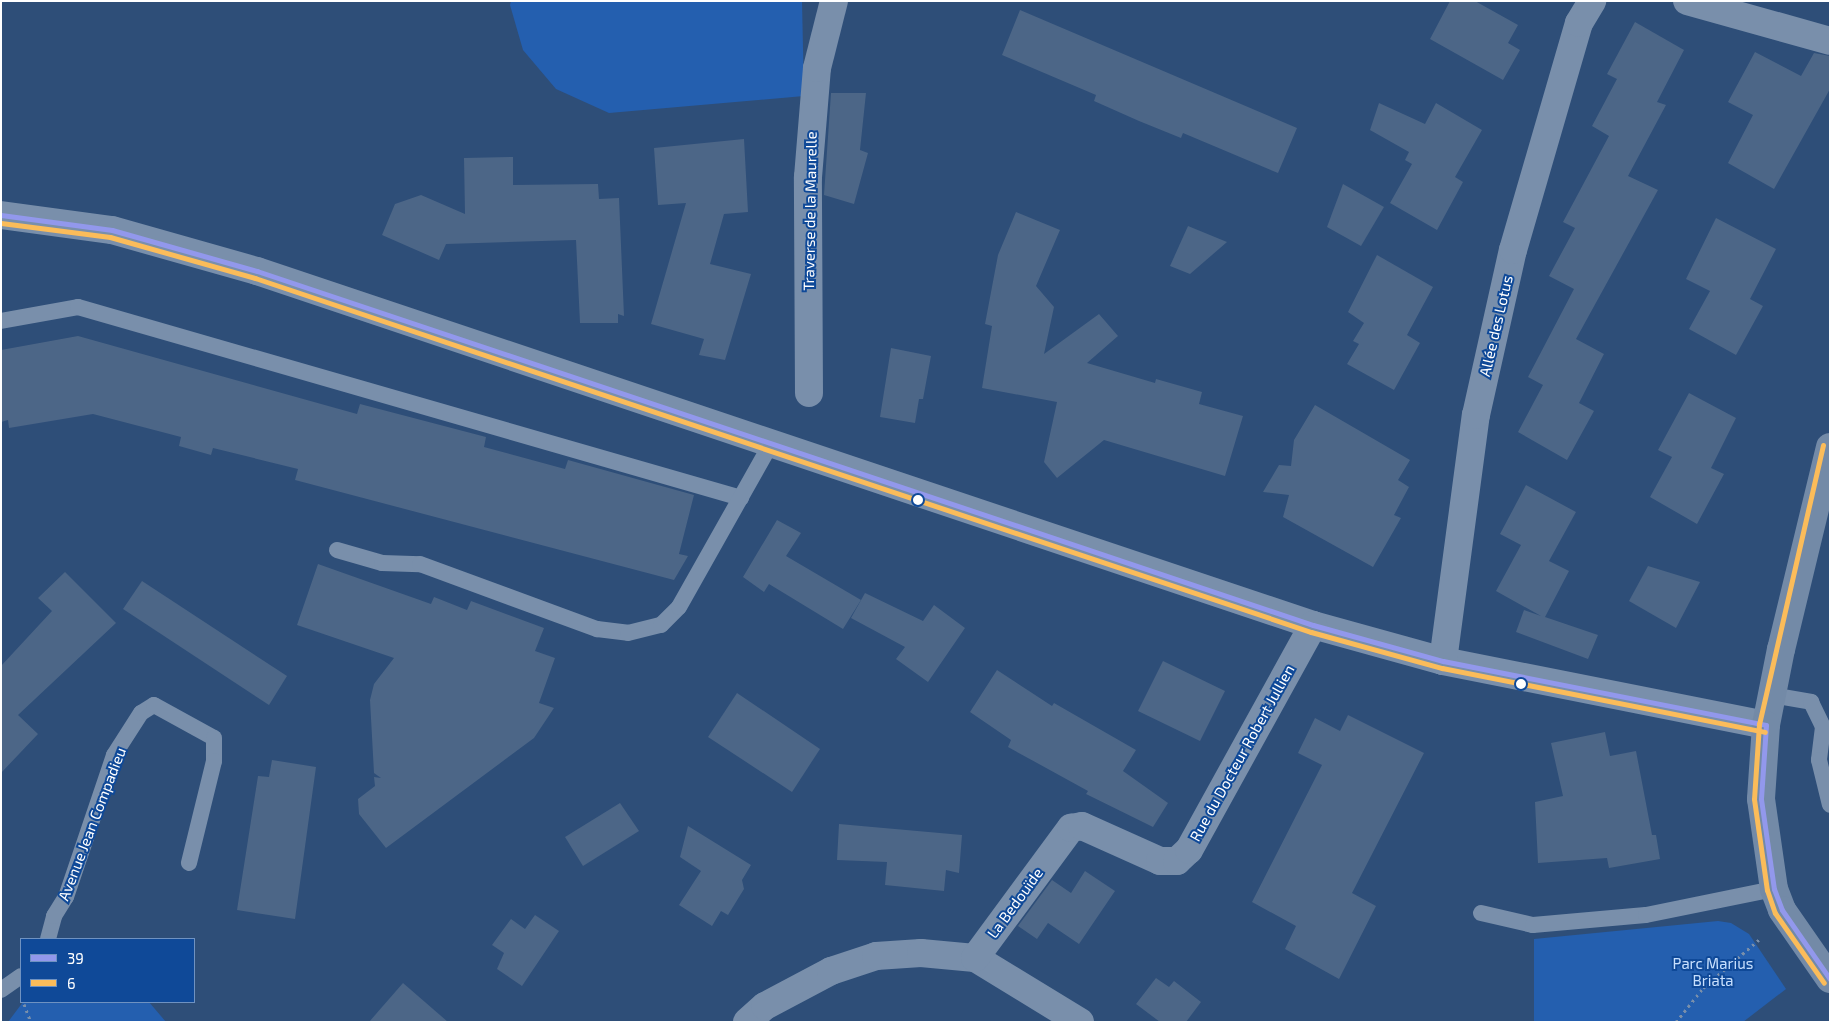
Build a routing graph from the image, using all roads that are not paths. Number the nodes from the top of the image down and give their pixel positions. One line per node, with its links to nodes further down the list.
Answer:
1 (834, 1): 7 (street, Traverse de la Maurelle)
2 (1592, 1): 13 (street, Allée des Lotus)
3 (1687, 1): 4 (street)
4 (1830, 41)
5 (1, 215): 8 (street)
6 (1, 321): 10 (lane)
7 (809, 393)
8 (772, 442): 10 (lane); 12 (street)
9 (1830, 447): 14 (street)
10 (741, 498): 11 (lane)
11 (337, 550)
12 (1313, 625): 13 (street); 17 (street, Rue du Docteur Robert Jullien)
13 (1442, 661): 15 (street)
14 (1772, 695): 15 (street); 16 (lane)
15 (1766, 725): 19 (street)
16 (1830, 805)
17 (1054, 848): 22 (street, La Bedouïde)
18 (189, 863): 21 (lane, Avenue Jean Compadieu)
19 (1774, 888): 20 (lane); 24 (street)
20 (1481, 913)
21 (48, 938)
22 (976, 958): 26 (street); 27 (street)
23 (20, 977): 25 (lane)
24 (1830, 979)
25 (1, 990)
26 (747, 1022)
27 (1080, 1022)

